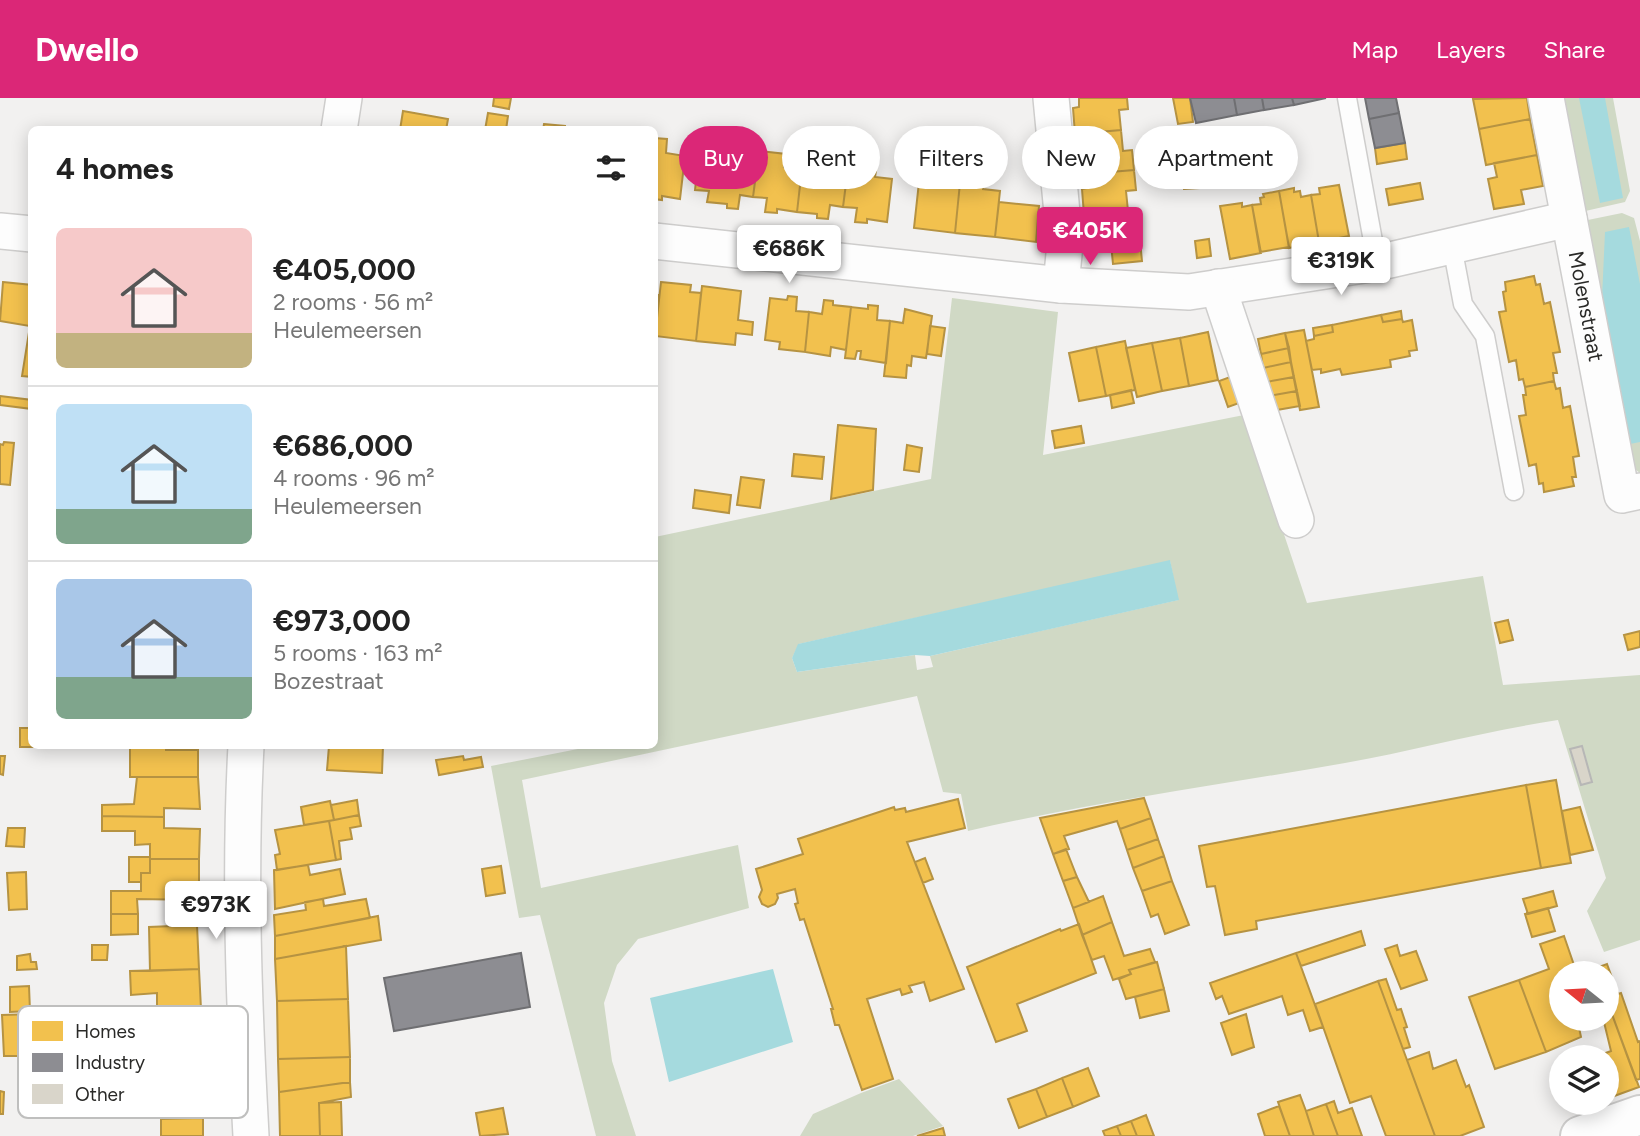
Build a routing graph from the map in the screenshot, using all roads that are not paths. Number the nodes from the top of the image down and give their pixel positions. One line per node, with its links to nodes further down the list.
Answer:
1 (344, 98): 5 (street)
2 (1051, 98): 12 (street)
3 (1347, 98): 11 (lane)
4 (1546, 98): 6 (street, Molenstraat)
5 (339, 126)
6 (1569, 219): 10 (street); 15 (street, Molenstraat)
7 (0, 231): 8 (street)
8 (28, 234)
9 (658, 241): 12 (street)
10 (1452, 246): 11 (street); 14 (lane)
11 (1377, 263): 13 (street)
12 (1060, 285): 13 (street)
13 (1218, 287): 16 (street)
14 (1514, 491)
15 (1640, 492)
16 (1296, 520)
17 (246, 749): 18 (street)
18 (246, 1006)
19 (248, 1073): 21 (street)
20 (1640, 1115): 22 (street)
21 (251, 1136)
22 (1580, 1136)

